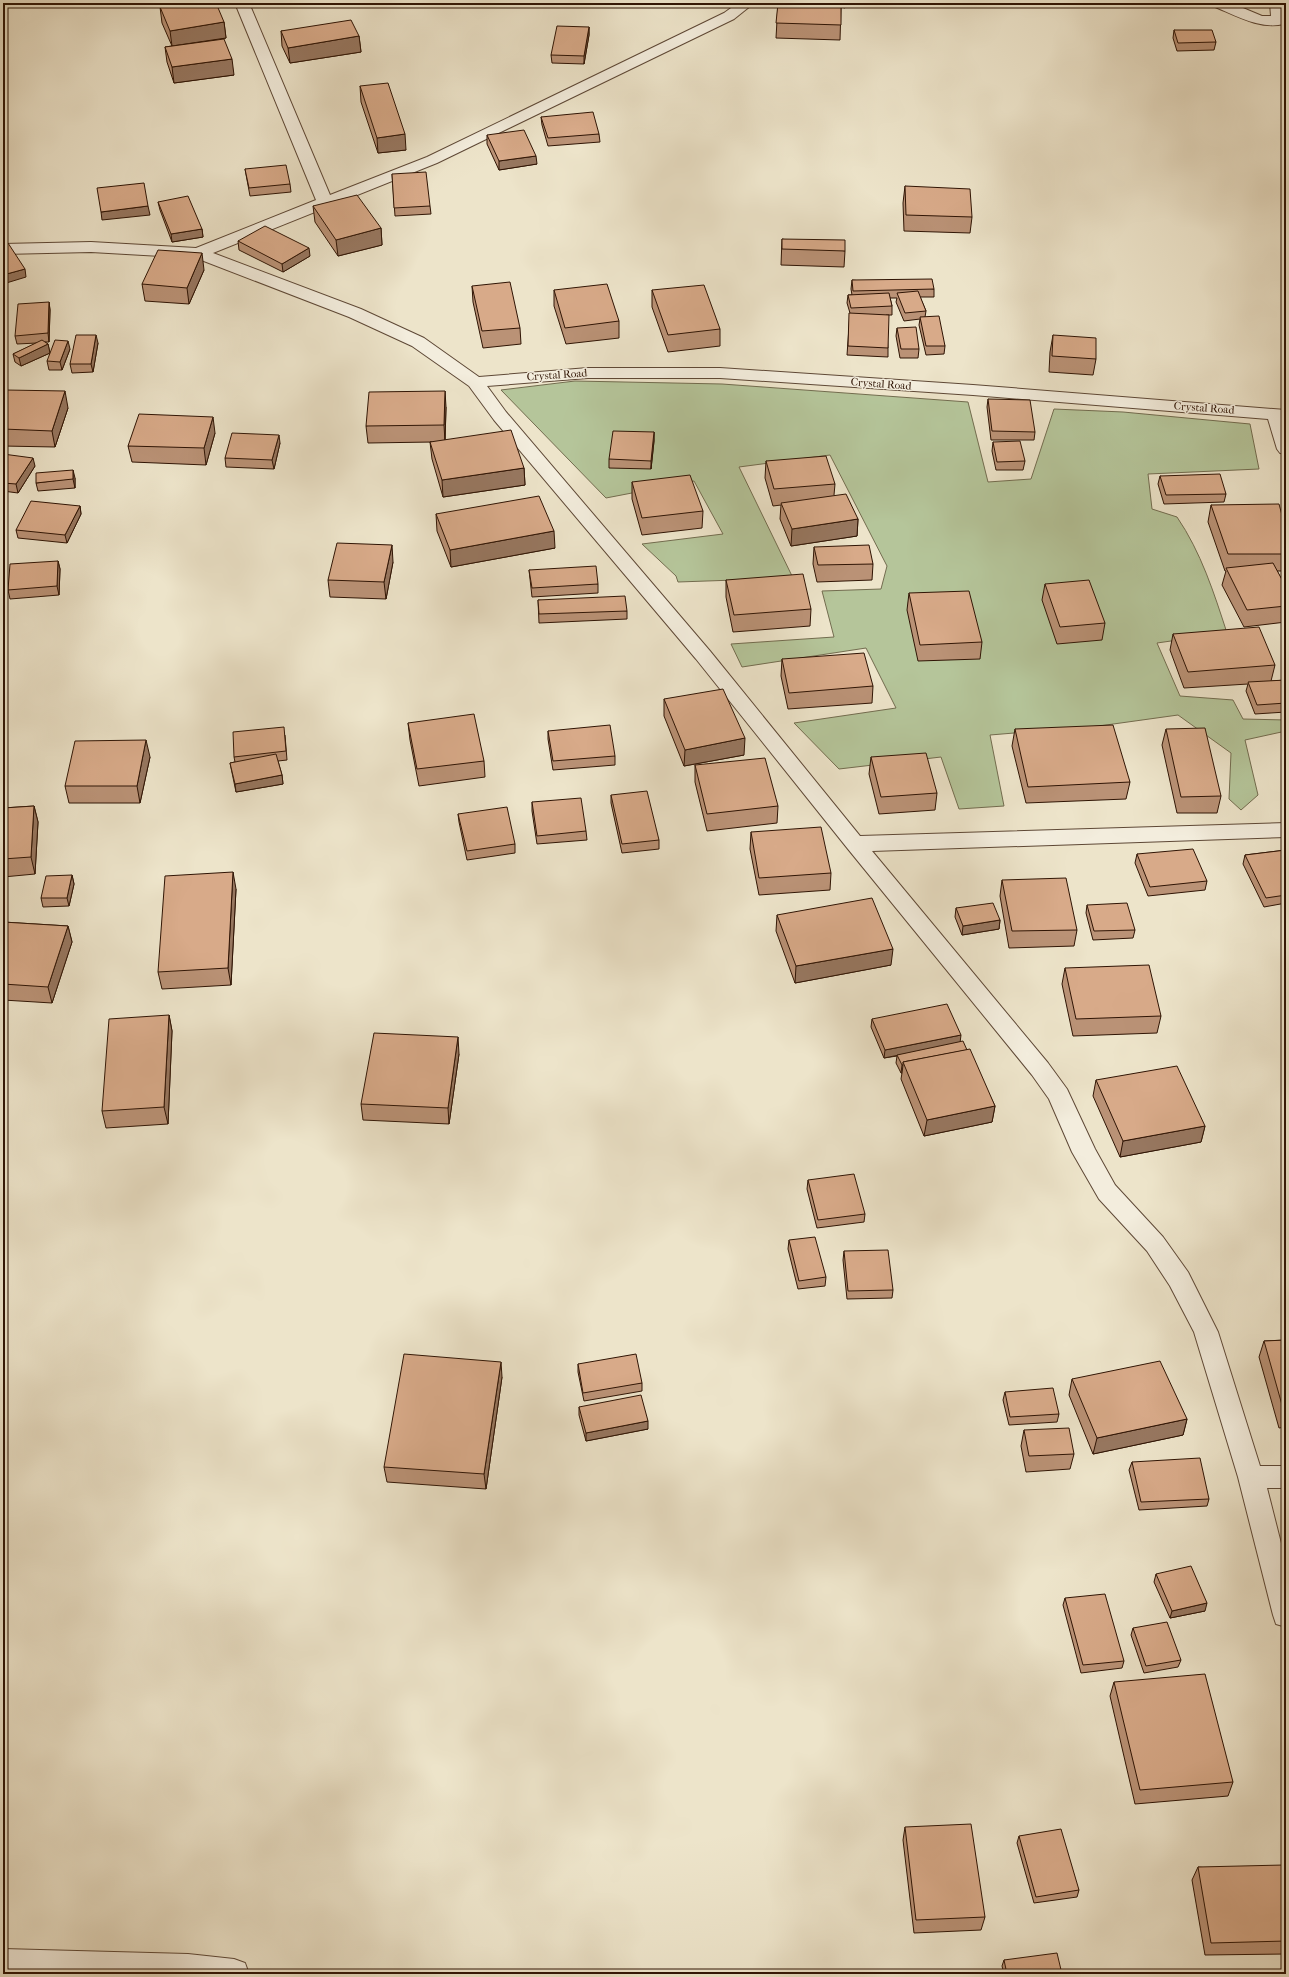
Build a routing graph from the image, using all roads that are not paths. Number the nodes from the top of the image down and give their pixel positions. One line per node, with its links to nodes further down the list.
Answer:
1 (242, 3): 5 (street)
2 (747, 3): 5 (street)
3 (1218, 3): 4 (street)
4 (1277, 3)
5 (325, 203): 7 (street)
6 (3, 249): 7 (street)
7 (198, 253): 8 (street)
8 (475, 382): 9 (street, Crystal Road); 12 (street)
9 (1280, 414): 10 (street)
10 (1286, 449)
11 (1286, 830): 12 (street)
12 (855, 844): 13 (street)
13 (1251, 1476): 14 (street); 15 (street)
14 (1286, 1477)
15 (1286, 1616)
16 (3, 1964): 17 (street)
17 (234, 1974)

